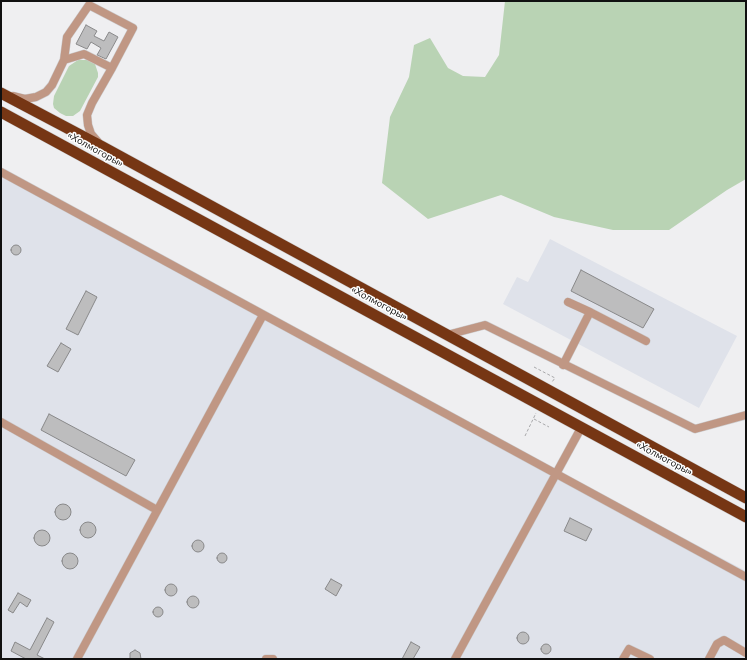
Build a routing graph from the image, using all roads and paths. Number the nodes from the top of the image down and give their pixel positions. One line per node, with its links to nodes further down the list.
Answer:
1 (64, 60): 2 (lane); 2 (lane); 3 (lane)
2 (112, 68): 5 (lane)
3 (1, 93): 5 (highway, «Холмогоры»)
4 (1, 112): 12 (highway, «Холмогоры»)
5 (103, 147): 10 (highway, «Холмогоры»)
6 (1, 172): 9 (lane)
7 (568, 302): 8 (lane)
8 (590, 312): 11 (lane); 13 (lane)
9 (263, 315): 19 (lane); 21 (lane)
10 (447, 335): 12 (highway); 13 (lane); 20 (highway, «Холмогоры»)
11 (646, 341)
12 (439, 350): 18 (highway, «Холмогоры»)
13 (563, 365): 14 (lane)
14 (746, 415)
15 (534, 419): 17 (path)
16 (1, 422): 21 (lane)
17 (549, 427)
18 (581, 428): 19 (lane); 22 (highway, «Холмогоры»)
19 (556, 474): 23 (lane); 28 (lane)
20 (746, 498)
21 (157, 510): 25 (lane)
22 (746, 517)
23 (746, 577)
24 (746, 653): 31 (lane)
25 (77, 659)
26 (266, 659): 27 (lane)
27 (273, 659)
28 (455, 659)
29 (623, 659): 30 (lane)
30 (650, 659)
31 (709, 659)

